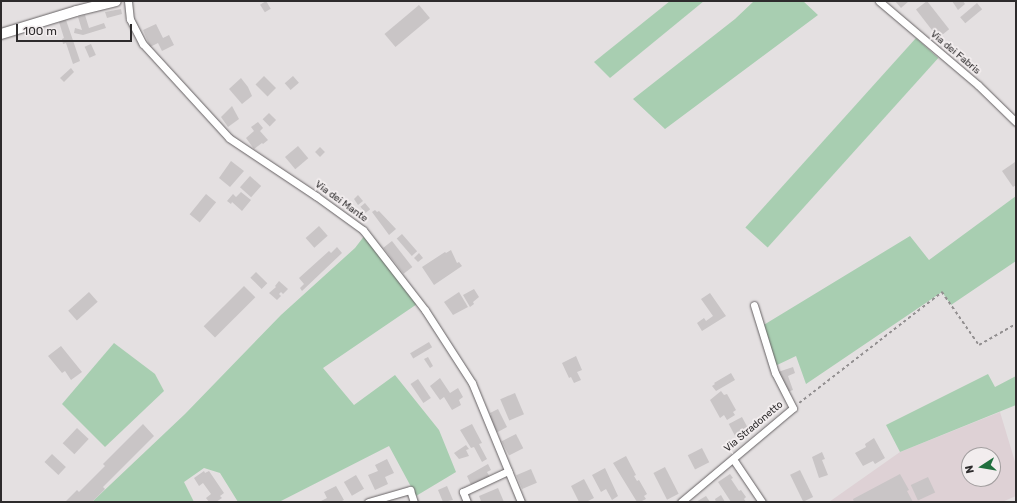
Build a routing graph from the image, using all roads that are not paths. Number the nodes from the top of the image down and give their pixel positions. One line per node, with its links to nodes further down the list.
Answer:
1 (116, 1): 4 (main road)
2 (128, 1): 8 (street, Via dei Mante)
3 (879, 1): 5 (street, Via dei Fabris)
4 (1, 34)
5 (1016, 122)
6 (754, 305): 7 (street, Via Stradonetto)
7 (733, 459): 13 (street, Via Stradonetto); 14 (street)
8 (508, 471): 11 (street); 12 (street, Via dei Mante)
9 (368, 502): 10 (street)
10 (414, 502)
11 (467, 502)
12 (521, 502)
13 (681, 502)
14 (762, 502)

